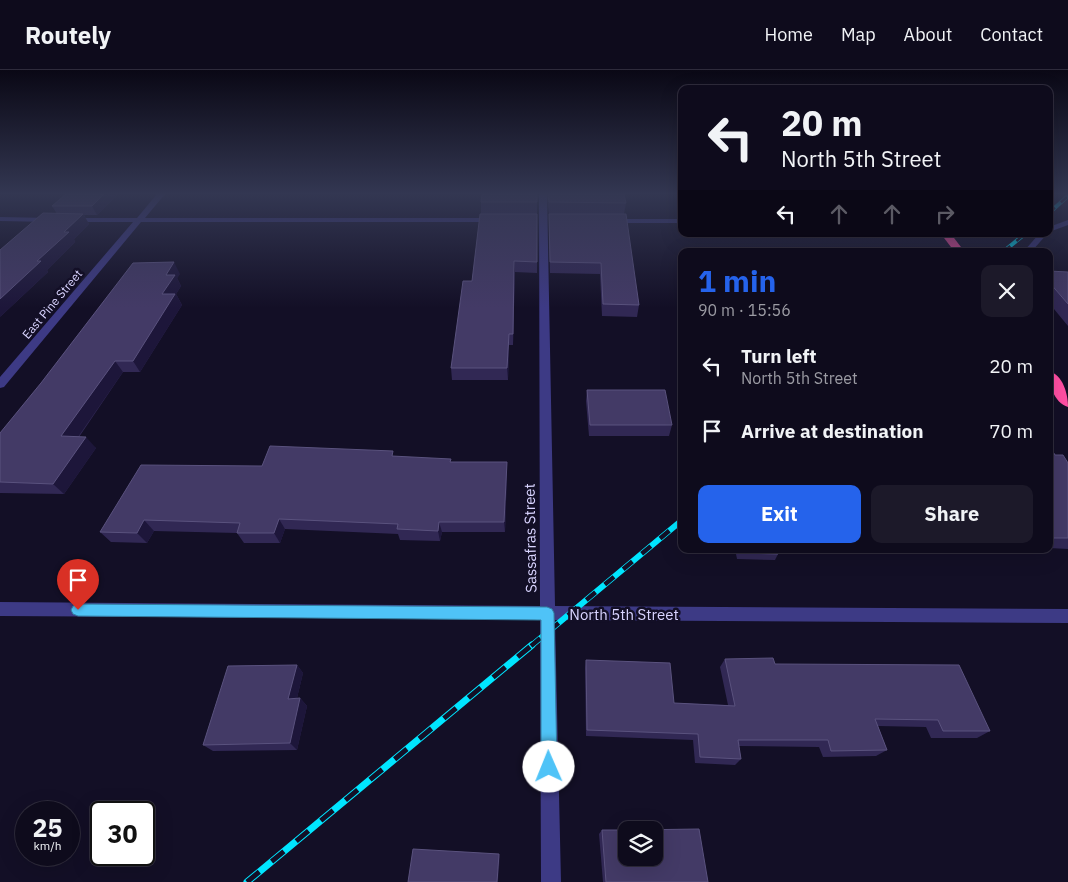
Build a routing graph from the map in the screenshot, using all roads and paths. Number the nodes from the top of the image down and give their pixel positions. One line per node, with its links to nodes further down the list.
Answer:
1 (129, 232): 8 (street, East Pine Street)
2 (543, 232): 11 (street, Sassafras Street)
3 (948, 237): 5 (highway)
4 (1040, 237): 6 (street)
5 (957, 248)
6 (1031, 248)
7 (1053, 381): 9 (highway)
8 (0, 384)
9 (1068, 402)
10 (0, 610): 11 (street, North 5th Street)
11 (547, 613): 12 (street, North 5th Street); 13 (street, Sassafras Street)
12 (1068, 616)
13 (551, 882)

